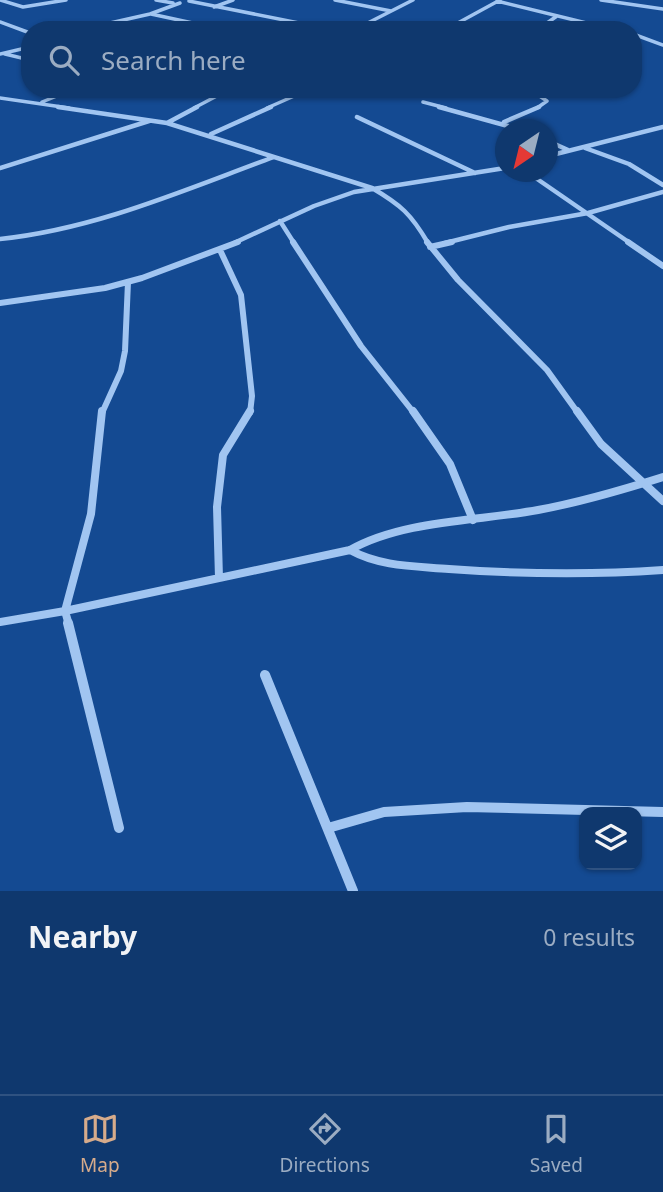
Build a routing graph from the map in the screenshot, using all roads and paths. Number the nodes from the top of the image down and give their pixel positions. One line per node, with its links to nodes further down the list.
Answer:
1 (0, 0): 2 (street)
2 (66, 0)
3 (156, 0): 11 (street)
4 (233, 0): 13 (street)
5 (335, 0): 15 (street)
6 (391, 0): 12 (street)
7 (414, 0): 12 (street)
8 (601, 0): 14 (street)
9 (191, 1): 11 (street); 13 (street)
10 (498, 1): 17 (street); 22 (street)
11 (180, 3): 16 (street)
12 (401, 6): 15 (street)
13 (213, 7): 20 (street)
14 (663, 9)
15 (391, 11): 21 (street)
16 (150, 14): 18 (street); 19 (street)
17 (557, 16): 23 (street); 24 (street)
18 (114, 21)
19 (183, 21)
20 (287, 21)
21 (372, 21)
22 (461, 21)
23 (550, 21)
24 (578, 21)
25 (0, 22): 26 (street)
26 (21, 30)
27 (642, 37): 28 (street)
28 (663, 45)
29 (21, 49): 30 (street)
30 (2, 54): 31 (street)
31 (21, 58)
32 (0, 97): 38 (street)
33 (53, 98): 38 (street)
34 (213, 98): 43 (street)
35 (291, 98): 45 (street)
36 (542, 98): 40 (street)
37 (423, 102): 41 (street)
38 (42, 103): 42 (street)
39 (357, 117): 53 (street)
40 (511, 119)
41 (495, 120)
42 (149, 121): 43 (street); 51 (street)
43 (167, 123): 45 (street)
44 (663, 127): 47 (street)
45 (211, 135): 50 (street)
46 (558, 145): 48 (street)
47 (583, 147): 48 (street); 55 (street)
48 (569, 150): 49 (street)
49 (558, 153)
50 (274, 157): 56 (street); 60 (street)
51 (0, 168)
52 (495, 170): 53 (street)
53 (476, 173): 56 (street)
54 (542, 182): 58 (street)
55 (663, 185)
56 (372, 188): 59 (street); 61 (street)
57 (663, 192): 58 (street)
58 (588, 213): 61 (street); 63 (street)
59 (280, 221): 62 (street); 69 (street)
60 (0, 239)
61 (430, 247): 67 (street)
62 (220, 250): 64 (street); 72 (street)
63 (663, 266)
64 (128, 282): 65 (street); 73 (street)
65 (0, 303)
66 (663, 477): 67 (street)
67 (643, 484): 68 (street); 69 (street)
68 (663, 500)
69 (473, 520): 70 (street)
70 (350, 550): 71 (street); 72 (street)
71 (663, 570)
72 (219, 578): 73 (street)
73 (65, 611): 74 (street); 77 (street)
74 (0, 622)
75 (265, 675): 78 (street)
76 (663, 811): 78 (street)
77 (119, 828)
78 (328, 828): 79 (street)
79 (353, 891)

